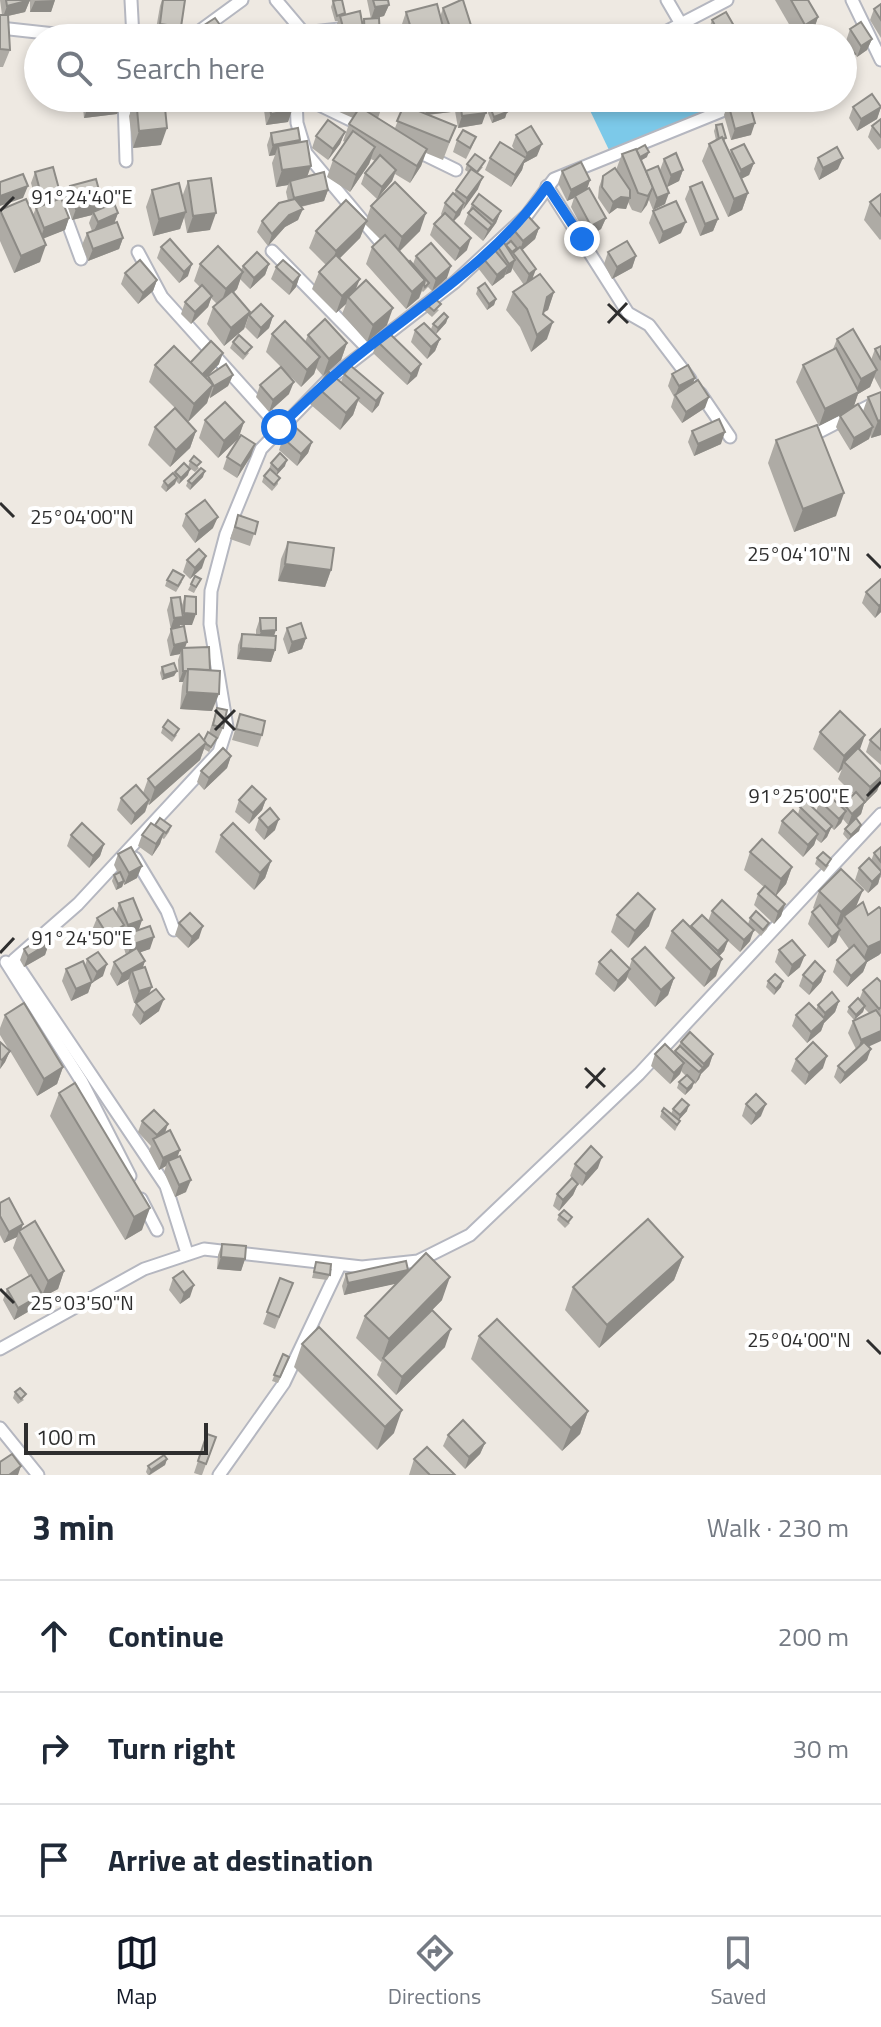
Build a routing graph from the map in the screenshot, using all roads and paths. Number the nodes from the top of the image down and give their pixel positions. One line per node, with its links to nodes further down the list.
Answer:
1 (131, 0): 7 (street)
2 (242, 0): 8 (street)
3 (276, 0): 9 (street)
4 (667, 0): 10 (street)
5 (727, 0): 10 (street)
6 (852, 0): 13 (street)
7 (132, 24)
8 (209, 24)
9 (295, 24)
10 (681, 24)
11 (0, 28): 12 (street)
12 (24, 31)
13 (881, 60)
14 (124, 112): 20 (street)
15 (297, 112): 27 (street)
16 (334, 112): 18 (street)
17 (719, 112): 22 (street)
18 (373, 131)
19 (401, 144): 21 (street)
20 (126, 161)
21 (456, 170)
22 (547, 186): 29 (street); 33 (street)
23 (46, 208): 26 (street)
24 (272, 251): 30 (street)
25 (138, 252): 32 (street)
26 (81, 259)
27 (397, 263)
28 (416, 293): 29 (street)
29 (425, 305): 30 (street)
30 (367, 348): 32 (street)
31 (881, 400): 34 (street)
32 (279, 427): 36 (street)
33 (730, 437)
34 (792, 446)
35 (881, 814): 44 (street)
36 (128, 848): 37 (street); 39 (street)
37 (174, 930)
38 (0, 951): 39 (street)
39 (10, 961): 40 (street); 43 (street)
40 (34, 1007): 41 (street); 42 (street)
41 (23, 1013)
42 (157, 1230)
43 (187, 1253): 44 (street); 45 (street)
44 (339, 1267): 48 (street)
45 (0, 1349)
46 (0, 1428): 47 (street)
47 (38, 1475)
48 (219, 1475)

